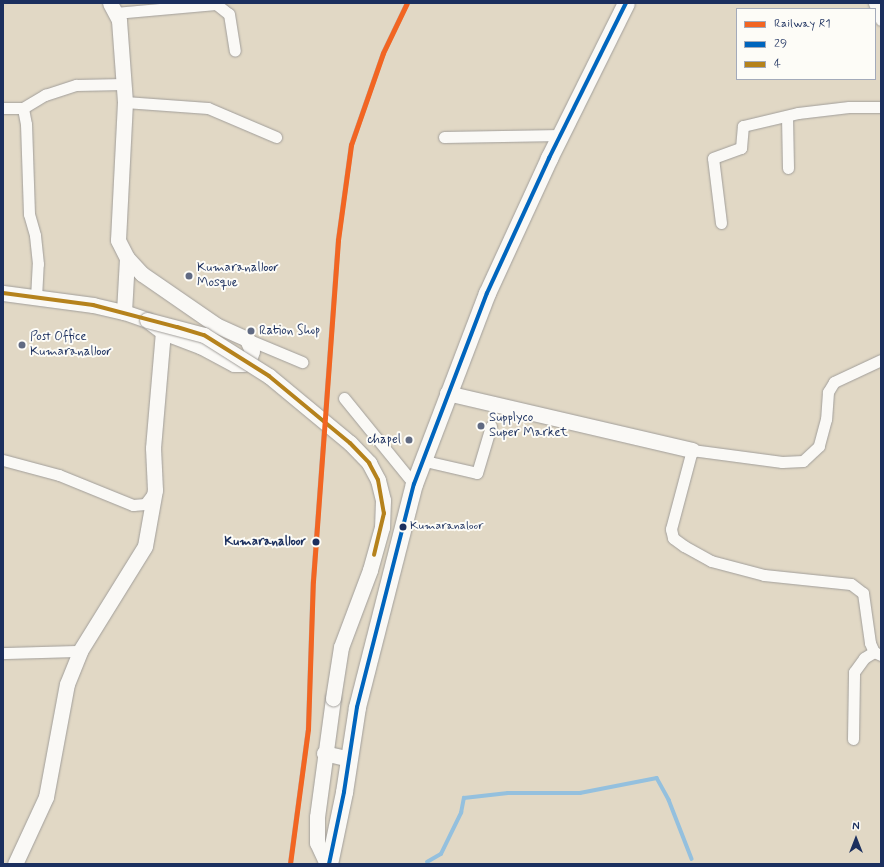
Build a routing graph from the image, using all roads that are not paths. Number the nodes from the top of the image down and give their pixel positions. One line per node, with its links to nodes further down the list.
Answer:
1 (626, 3): 12 (main road)
2 (874, 3): 4 (street)
3 (112, 8): 5 (street); 6 (street)
4 (881, 20)
5 (236, 51)
6 (124, 84): 7 (street); 10 (street)
7 (125, 102): 13 (street); 17 (street)
8 (881, 107): 11 (street)
9 (3, 108): 10 (street)
10 (23, 108): 19 (street)
11 (787, 116): 15 (street); 16 (street)
12 (561, 135): 14 (street); 26 (main road)
13 (276, 137)
14 (444, 137)
15 (788, 168)
16 (721, 223)
17 (126, 258): 20 (street); 23 (street)
18 (3, 293): 19 (street)
19 (36, 298): 20 (street)
20 (124, 312): 21 (street)
21 (148, 320): 22 (street); 38 (street, bridge)
22 (163, 332): 23 (street); 33 (street)
23 (247, 339): 25 (street)
24 (881, 360): 29 (street)
25 (302, 362)
26 (447, 393): 29 (street); 31 (main road)
27 (344, 398): 32 (street)
28 (490, 426): 31 (street)
29 (692, 450): 36 (street)
30 (3, 460): 33 (street)
31 (425, 460): 32 (main road)
32 (414, 484): 39 (main road)
33 (156, 490): 34 (street)
34 (80, 651): 35 (street); 42 (street)
35 (3, 653)
36 (878, 654): 37 (street)
37 (853, 739)
38 (324, 753): 39 (street); 40 (street)
39 (349, 758): 41 (main road)
40 (320, 786): 41 (street); 43 (street)
41 (344, 792): 43 (main road)
42 (15, 864)
43 (328, 864)

